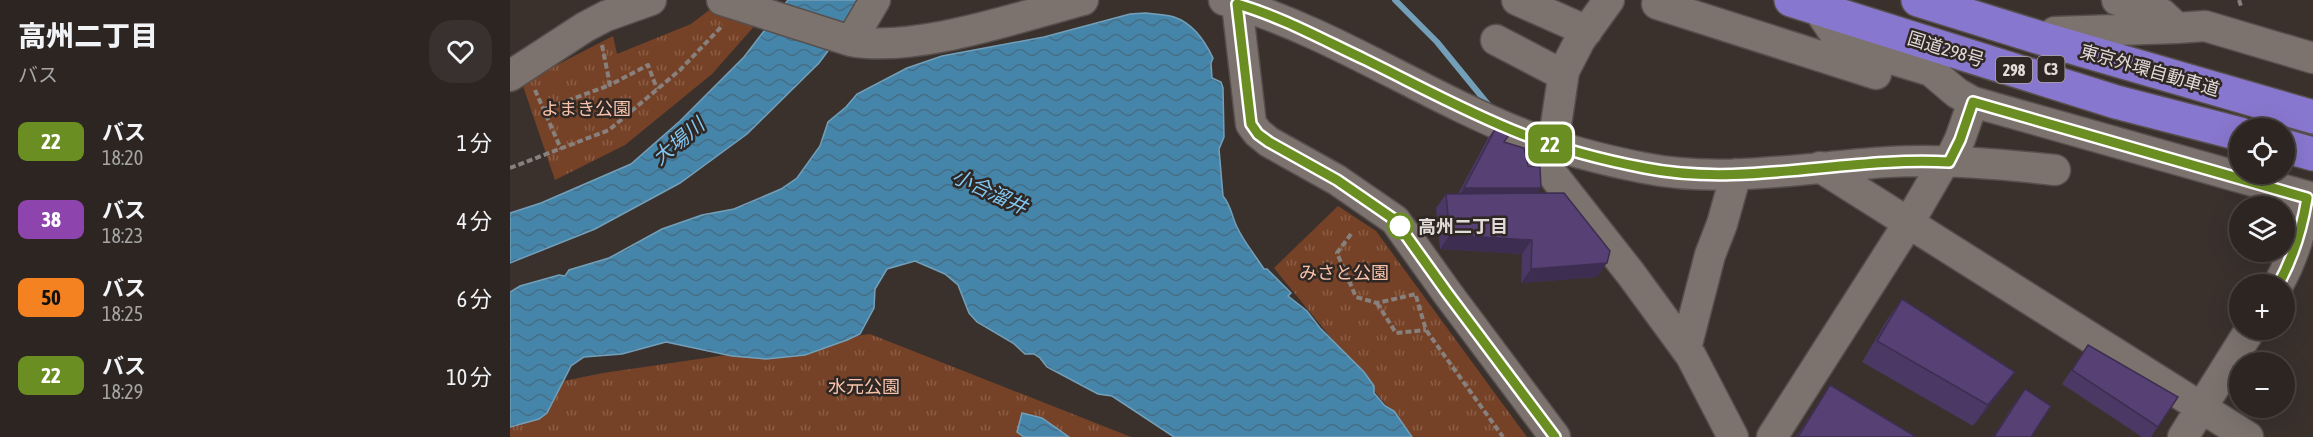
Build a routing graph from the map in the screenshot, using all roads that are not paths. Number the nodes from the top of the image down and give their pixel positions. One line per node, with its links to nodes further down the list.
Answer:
1 (651, 0): 13 (street)
2 (875, 0): 17 (street)
3 (1083, 0): 17 (street)
4 (1517, 0): 15 (street)
5 (1609, 0): 15 (street)
6 (1918, 0): 25 (highway, 東京外環自動車道 / C3)
7 (1957, 0): 16 (highway)
8 (2117, 0): 14 (street)
9 (1231, 2): 28 (street); 44 (street)
10 (737, 3): 17 (street)
11 (1817, 3): 22 (street); 26 (highway, 東京外環自動車道 / C3); 27 (highway, 国道298号 / 298)
12 (1657, 4): 22 (street)
13 (604, 12): 20 (street)
14 (2177, 28): 16 (street); 19 (street)
15 (1587, 31): 21 (street)
16 (2055, 32): 24 (highway)
17 (847, 40)
18 (1496, 40): 21 (street)
19 (2313, 58)
20 (518, 71)
21 (1563, 75): 31 (street)
22 (1946, 84): 23 (street)
23 (1973, 102): 34 (street); 38 (street)
24 (2313, 102)
25 (2313, 117)
26 (2229, 120)
27 (2229, 132)
28 (1520, 133): 31 (street); 42 (street)
29 (2295, 138): 30 (highway)
30 (2313, 142)
31 (1553, 145): 37 (street)
32 (2295, 149): 33 (highway)
33 (2313, 154)
34 (1946, 162): 35 (street); 36 (street); 39 (street)
35 (1820, 167): 37 (street); 39 (street)
36 (2055, 170)
37 (1736, 174): 42 (street)
38 (2310, 198): 40 (street)
39 (1908, 224): 43 (street); 46 (street)
40 (2284, 274)
41 (2244, 340): 43 (street)
42 (1686, 348): 45 (street)
43 (2202, 408): 47 (street); 48 (street)
44 (1555, 437)
45 (1733, 437)
46 (1772, 437)
47 (2183, 437)
48 (2248, 437)

